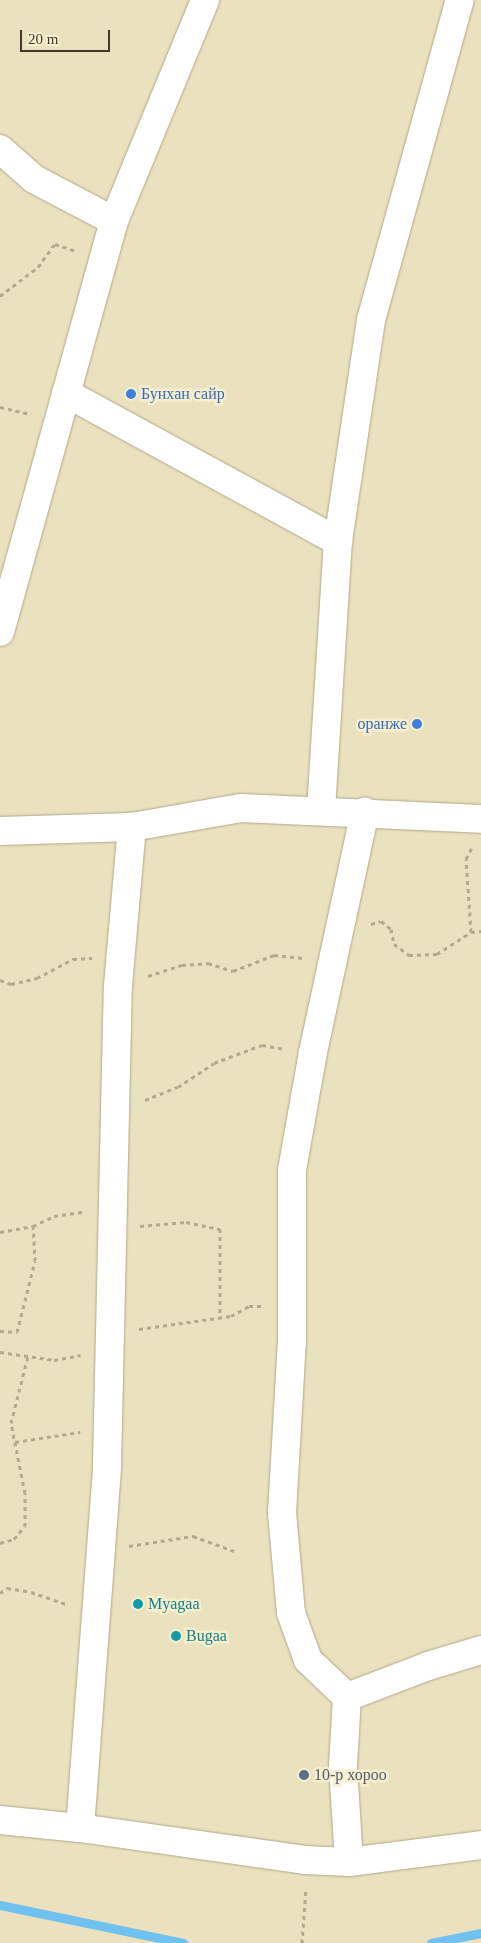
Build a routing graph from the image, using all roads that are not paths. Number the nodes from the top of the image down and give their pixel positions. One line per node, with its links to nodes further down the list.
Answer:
1 (205, 0): 4 (street)
2 (460, 0): 6 (street)
3 (0, 149): 4 (street)
4 (114, 221): 5 (street)
5 (66, 393): 6 (street); 7 (street)
6 (338, 542): 8 (street)
7 (0, 632)
8 (321, 810): 9 (street); 10 (street)
9 (365, 812): 11 (street); 14 (street)
10 (132, 827): 12 (street); 16 (street)
11 (479, 829)
12 (0, 831)
13 (481, 1650): 14 (street)
14 (347, 1697): 18 (street)
15 (0, 1820): 16 (street)
16 (80, 1828): 18 (street)
17 (481, 1845): 18 (street)
18 (349, 1862)

